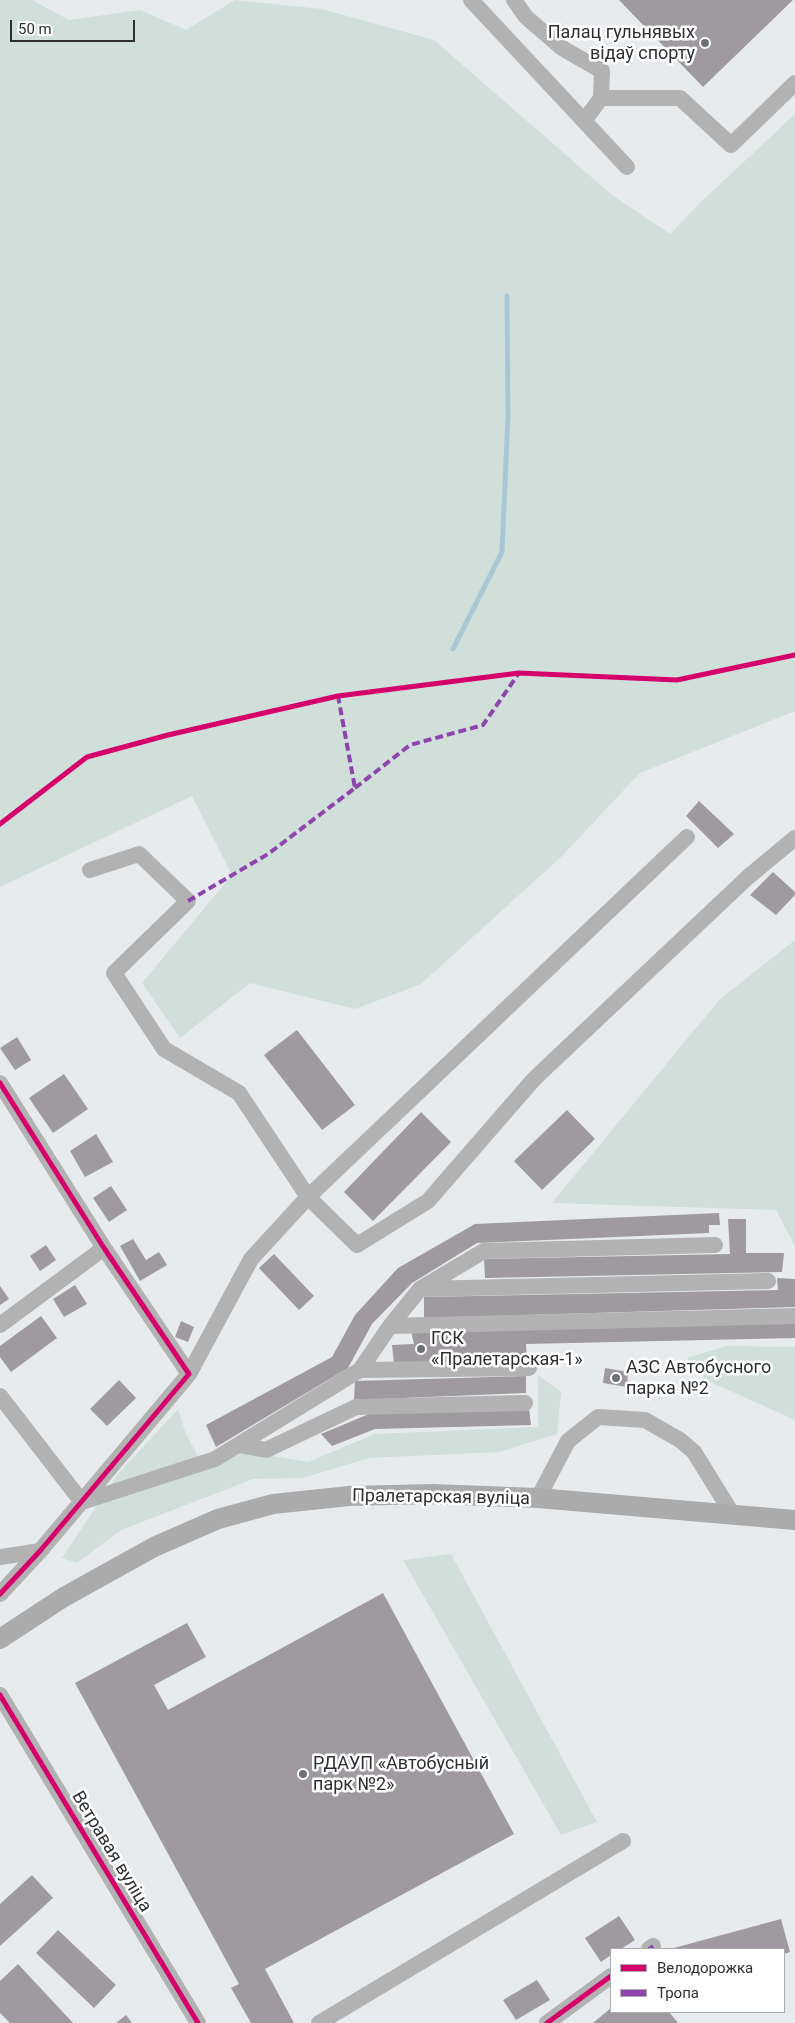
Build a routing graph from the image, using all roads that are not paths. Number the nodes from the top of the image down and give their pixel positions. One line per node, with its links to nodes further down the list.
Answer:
1 (471, 0): 5 (street)
2 (514, 0): 4 (street)
3 (795, 83): 4 (street)
4 (601, 98): 5 (street)
5 (584, 121): 6 (street)
6 (627, 167)
7 (687, 837): 11 (street)
8 (795, 838): 11 (street)
9 (90, 870): 11 (street)
10 (0, 1083): 13 (street)
11 (308, 1197): 21 (street)
12 (715, 1244): 15 (street)
13 (104, 1248): 17 (street); 21 (street)
14 (768, 1281): 15 (street)
15 (420, 1289): 18 (street)
16 (795, 1316): 18 (street)
17 (0, 1325)
18 (390, 1326): 20 (street)
19 (529, 1368): 20 (street)
20 (360, 1370): 24 (street)
21 (189, 1374): 26 (street)
22 (0, 1396): 26 (street)
23 (526, 1403): 24 (street)
24 (239, 1445): 26 (street)
25 (538, 1498): 27 (main road, Пралетарская вуліца); 27 (street); 32 (main road, Пралетарская вуліца)
26 (82, 1502): 29 (street)
27 (733, 1515): 28 (main road, Пралетарская вуліца)
28 (795, 1520)
29 (40, 1551): 30 (street); 31 (street)
30 (0, 1557)
31 (0, 1594)
32 (0, 1639)
33 (0, 1695): 36 (street, Ветравая вуліца)
34 (623, 1841): 37 (street)
35 (610, 1977): 38 (street)
36 (198, 2023)
37 (319, 2023)
38 (547, 2023)

